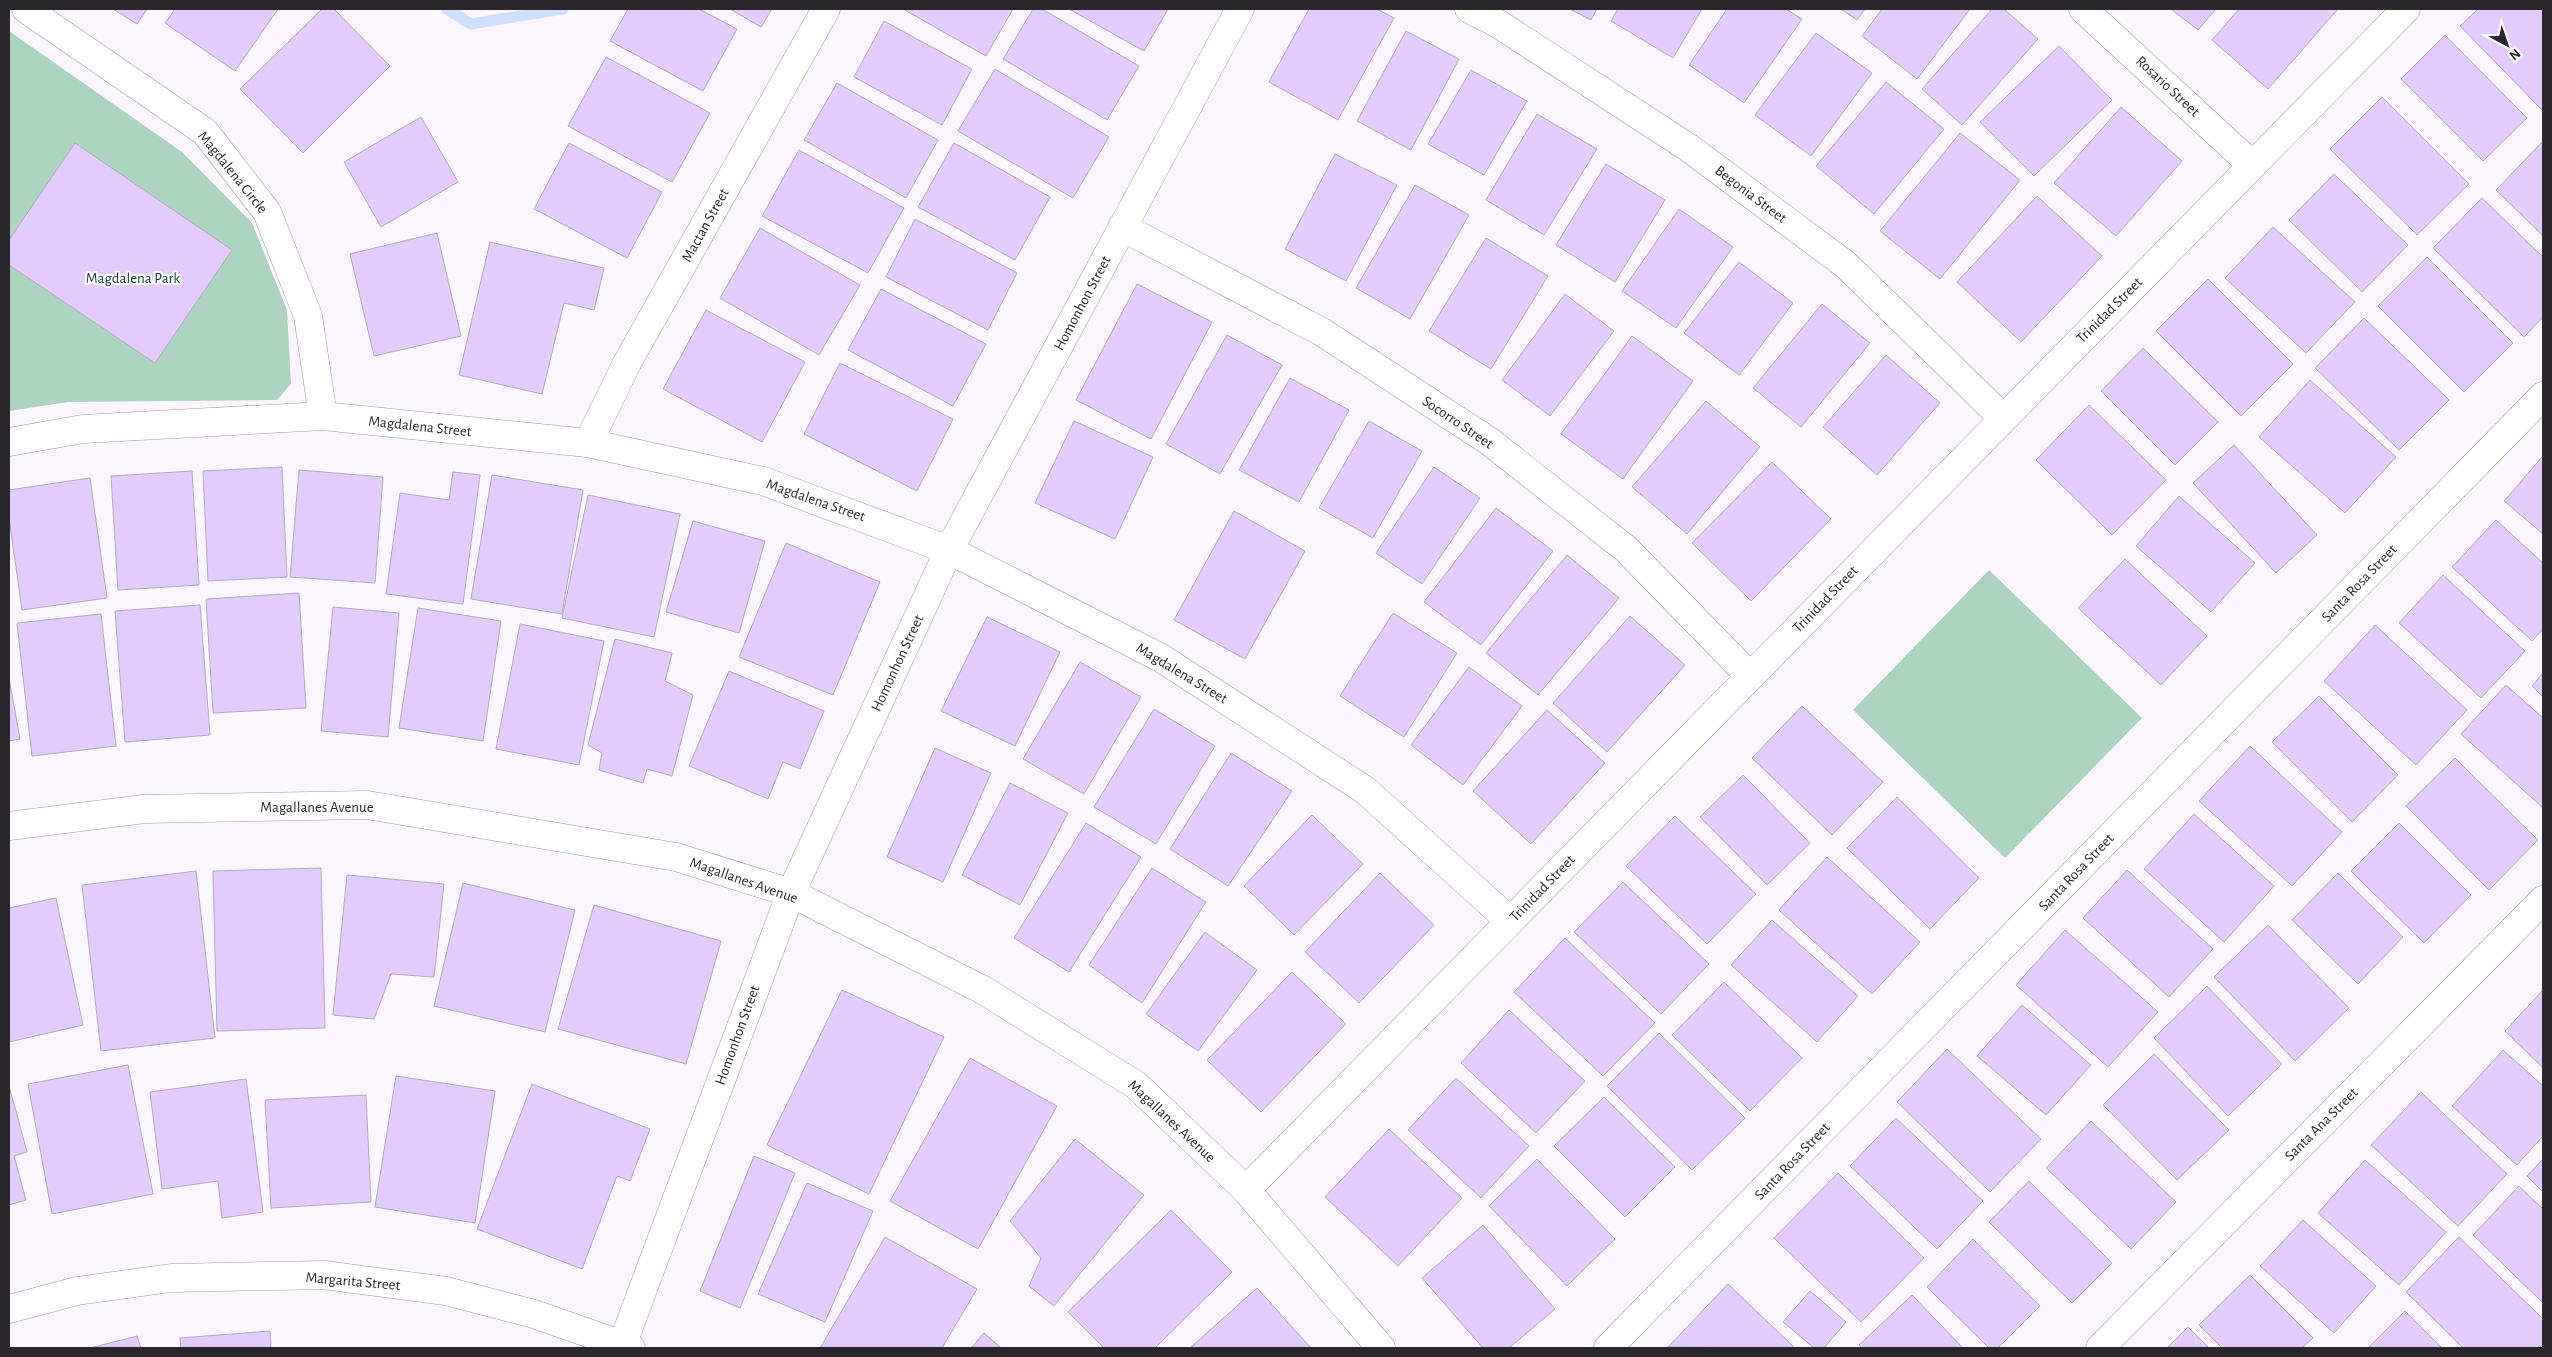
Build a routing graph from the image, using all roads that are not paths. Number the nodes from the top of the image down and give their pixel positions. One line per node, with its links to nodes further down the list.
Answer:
1 (26, 9): 10 (street, Magdalena Circle)
2 (826, 9): 13 (street, Mactan Street)
3 (1240, 9): 8 (street, Homonhon Street)
4 (1468, 9): 11 (street, Begonia Street)
5 (2083, 9): 7 (street, Rosario Street)
6 (2406, 9): 7 (street, Trinidad Street)
7 (2252, 165): 11 (street, Trinidad Street)
8 (1122, 227): 14 (street, Homonhon Street); 15 (street, Socorro Street)
9 (2543, 396): 24 (street, Santa Rosa Street)
10 (323, 416): 12 (street, Magdalena Street); 13 (street, Magdalena Street)
11 (2003, 418): 15 (street, Trinidad Street)
12 (9, 442)
13 (588, 443): 14 (street, Magdalena Street)
14 (949, 550): 17 (street, Homonhon Street); 19 (street, Magdalena Street)
15 (1750, 676): 19 (street, Trinidad Street)
16 (9, 826): 17 (street, Magallanes Avenue)
17 (791, 894): 20 (street, Magallanes Avenue); 22 (street, Homonhon Street)
18 (2543, 900): 25 (street, Santa Ana Street)
19 (1510, 920): 20 (street, Trinidad Street)
20 (1246, 1190): 23 (street, Magallanes Avenue)
21 (9, 1309): 22 (street, Margarita Street)
22 (625, 1347)
23 (1381, 1348)
24 (1608, 1348)
25 (2100, 1348)

